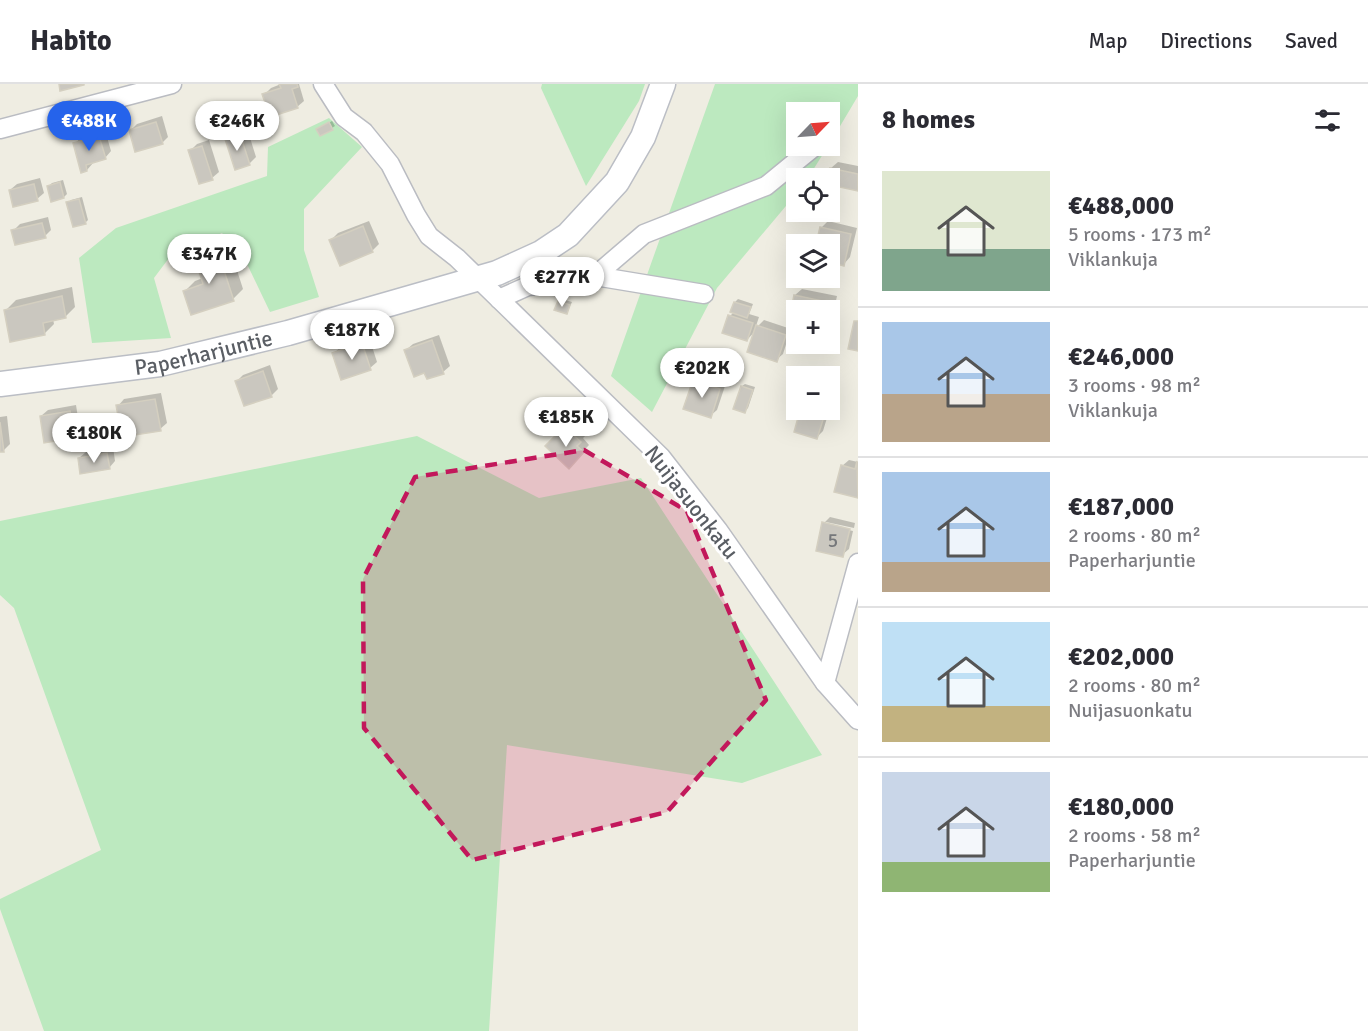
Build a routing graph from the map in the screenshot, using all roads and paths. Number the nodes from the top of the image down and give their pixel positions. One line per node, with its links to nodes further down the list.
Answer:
1 (172, 84): 4 (street)
2 (323, 84): 7 (street, Nuijasuonkatu)
3 (663, 84): 7 (street, Paperharjuntie)
4 (0, 129)
5 (803, 156): 6 (street)
6 (595, 276): 8 (street); 9 (street)
7 (478, 279): 9 (street, Nuijasuonkatu); 10 (street, Paperharjuntie)
8 (704, 294)
9 (499, 299): 12 (street, Nuijasuonkatu)
10 (0, 384)
11 (858, 563): 12 (street)
12 (825, 683): 13 (street, Nuijasuonkatu)
13 (858, 720)

